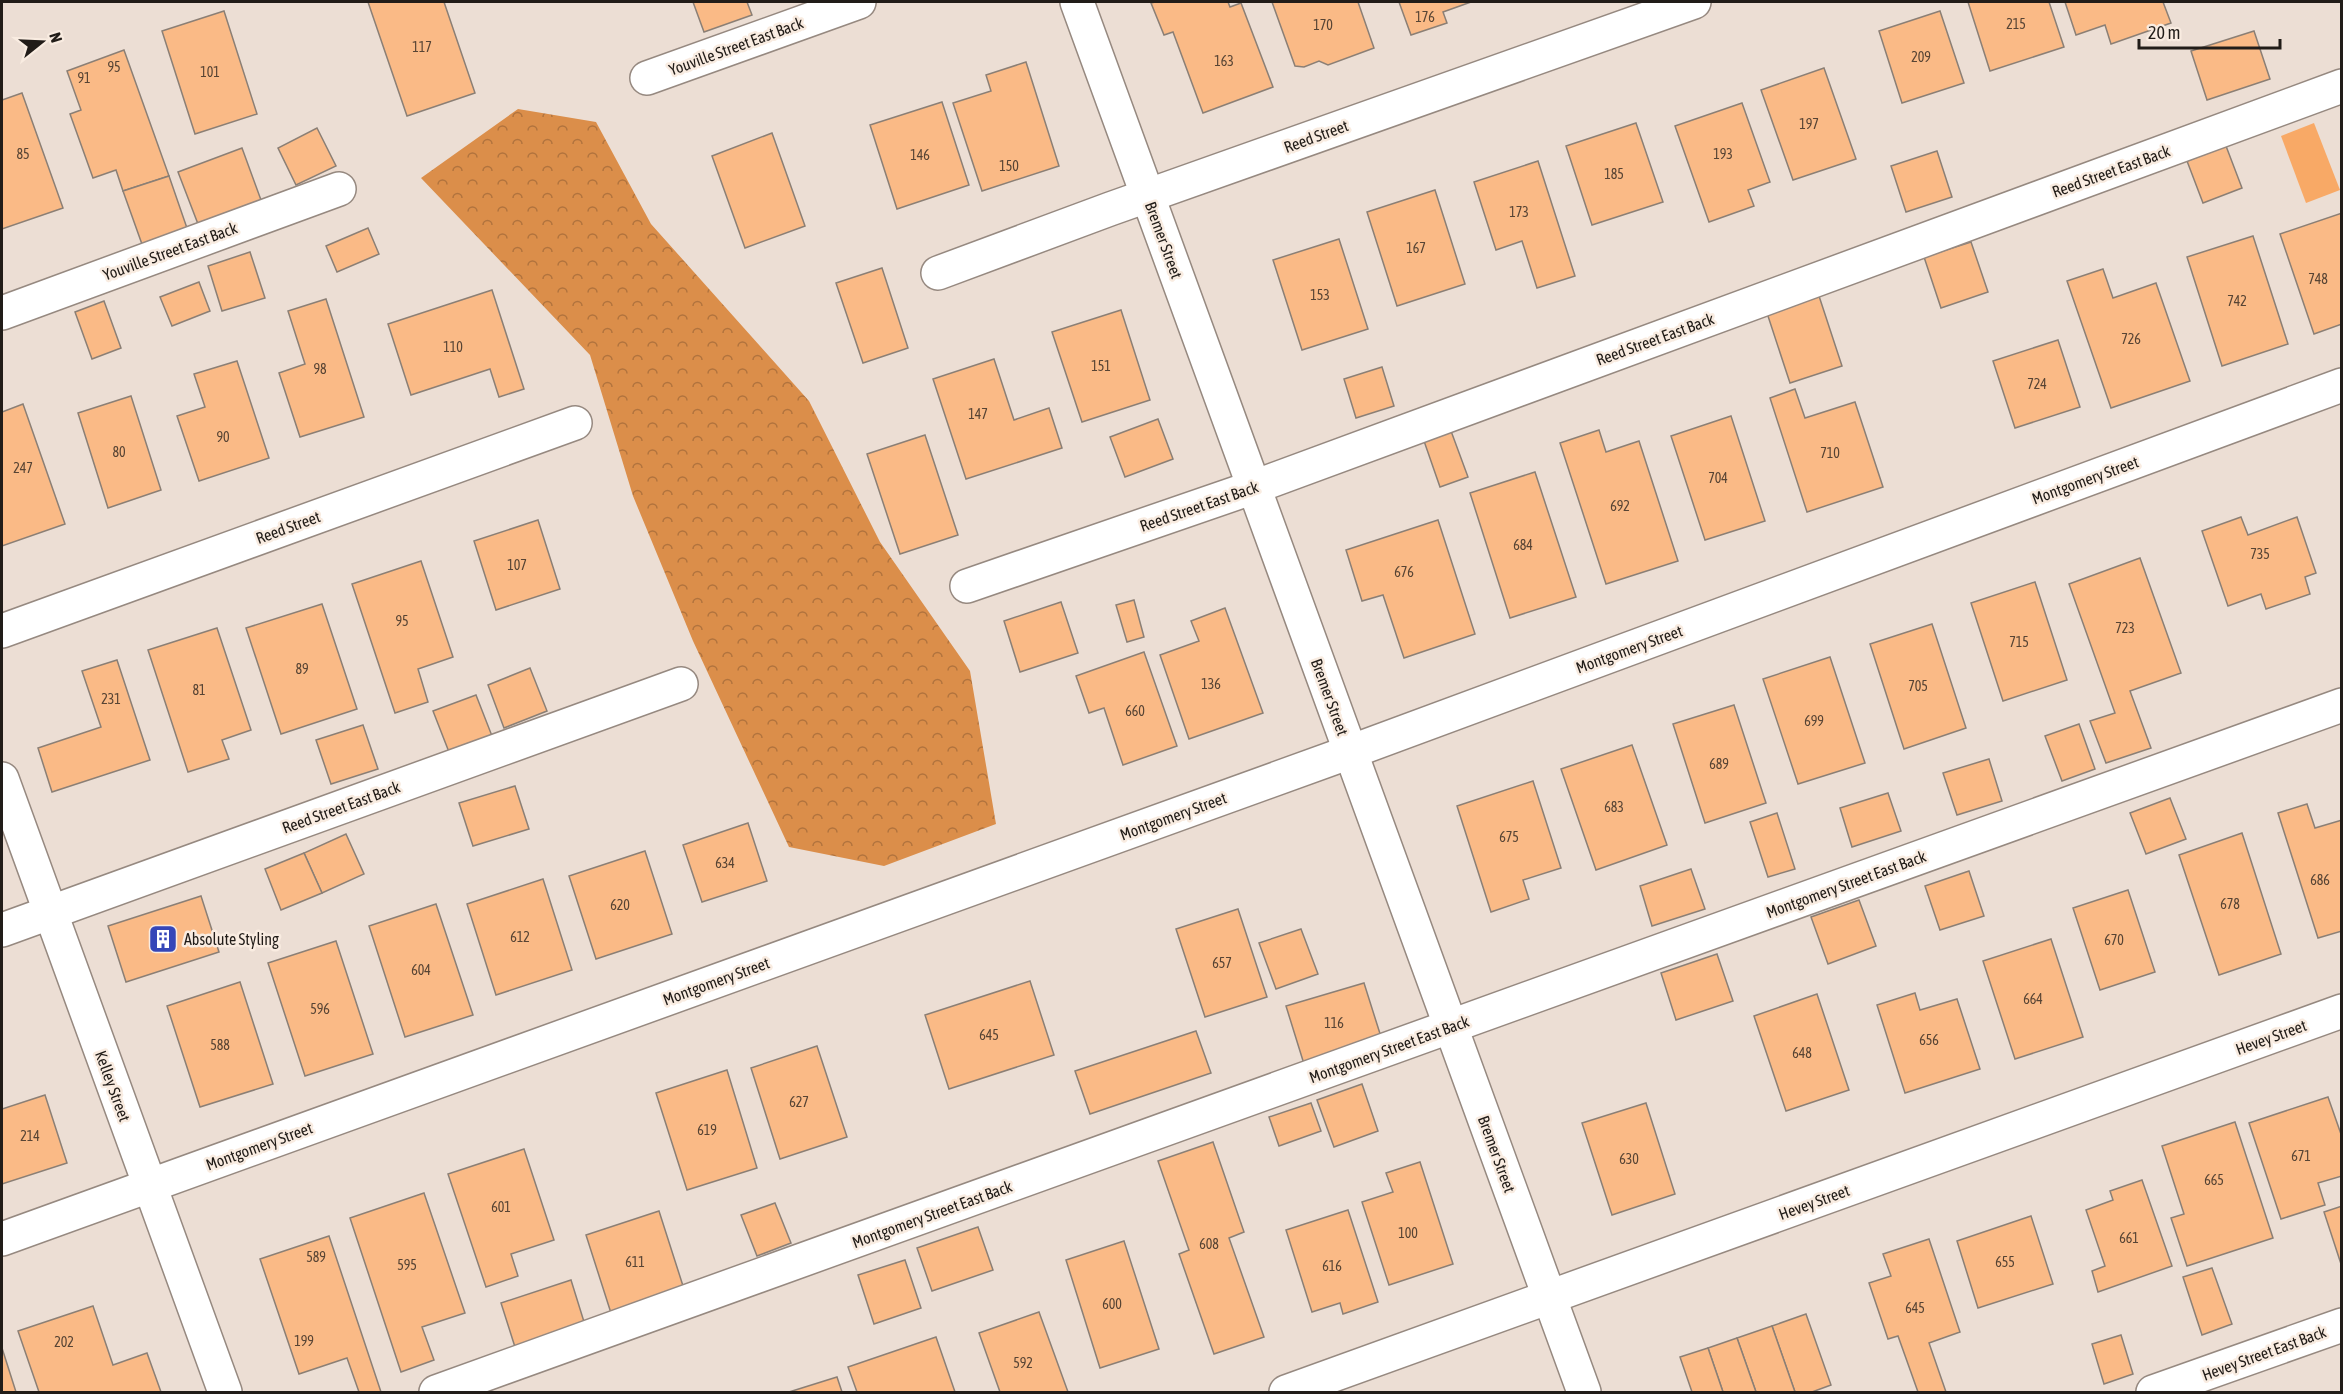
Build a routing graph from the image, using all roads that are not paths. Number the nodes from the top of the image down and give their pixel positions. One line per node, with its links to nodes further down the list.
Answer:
1 (859, 2): 4 (street, Youville Street East Back)
2 (1077, 2): 7 (street, Bremer Street)
3 (1694, 2): 7 (street, Reed Street)
4 (647, 78)
5 (2342, 86): 12 (street, Reed Street East Back)
6 (339, 189): 9 (street, Youville Street East Back)
7 (1148, 196): 8 (street, Reed Street); 12 (street, Bremer Street)
8 (938, 273)
9 (2, 313)
10 (2342, 385): 17 (street, Montgomery Street)
11 (575, 423): 14 (street, Reed Street)
12 (1254, 487): 13 (street, Reed Street East Back); 17 (street, Bremer Street)
13 (967, 586)
14 (2, 631)
15 (681, 684): 19 (street, Reed Street East Back)
16 (2342, 705): 22 (street, Montgomery Street East Back)
17 (1350, 752): 22 (street, Bremer Street); 23 (street, Montgomery Street)
18 (2, 778): 19 (street, Kelley Street)
19 (50, 912): 20 (street, Reed Street East Back); 23 (street, Kelley Street)
20 (2, 930)
21 (2342, 1011): 25 (street, Hevey Street)
22 (1450, 1027): 25 (street, Bremer Street); 28 (street, Montgomery Street East Back)
23 (150, 1186): 24 (street, Montgomery Street); 27 (street, Kelley Street)
24 (2, 1239)
25 (1549, 1299): 29 (street, Hevey Street); 30 (street, Bremer Street)
26 (2342, 1325): 31 (street, Hevey Street East Back)
27 (225, 1392)
28 (436, 1392)
29 (1286, 1392)
30 (1584, 1392)
31 (2153, 1392)

